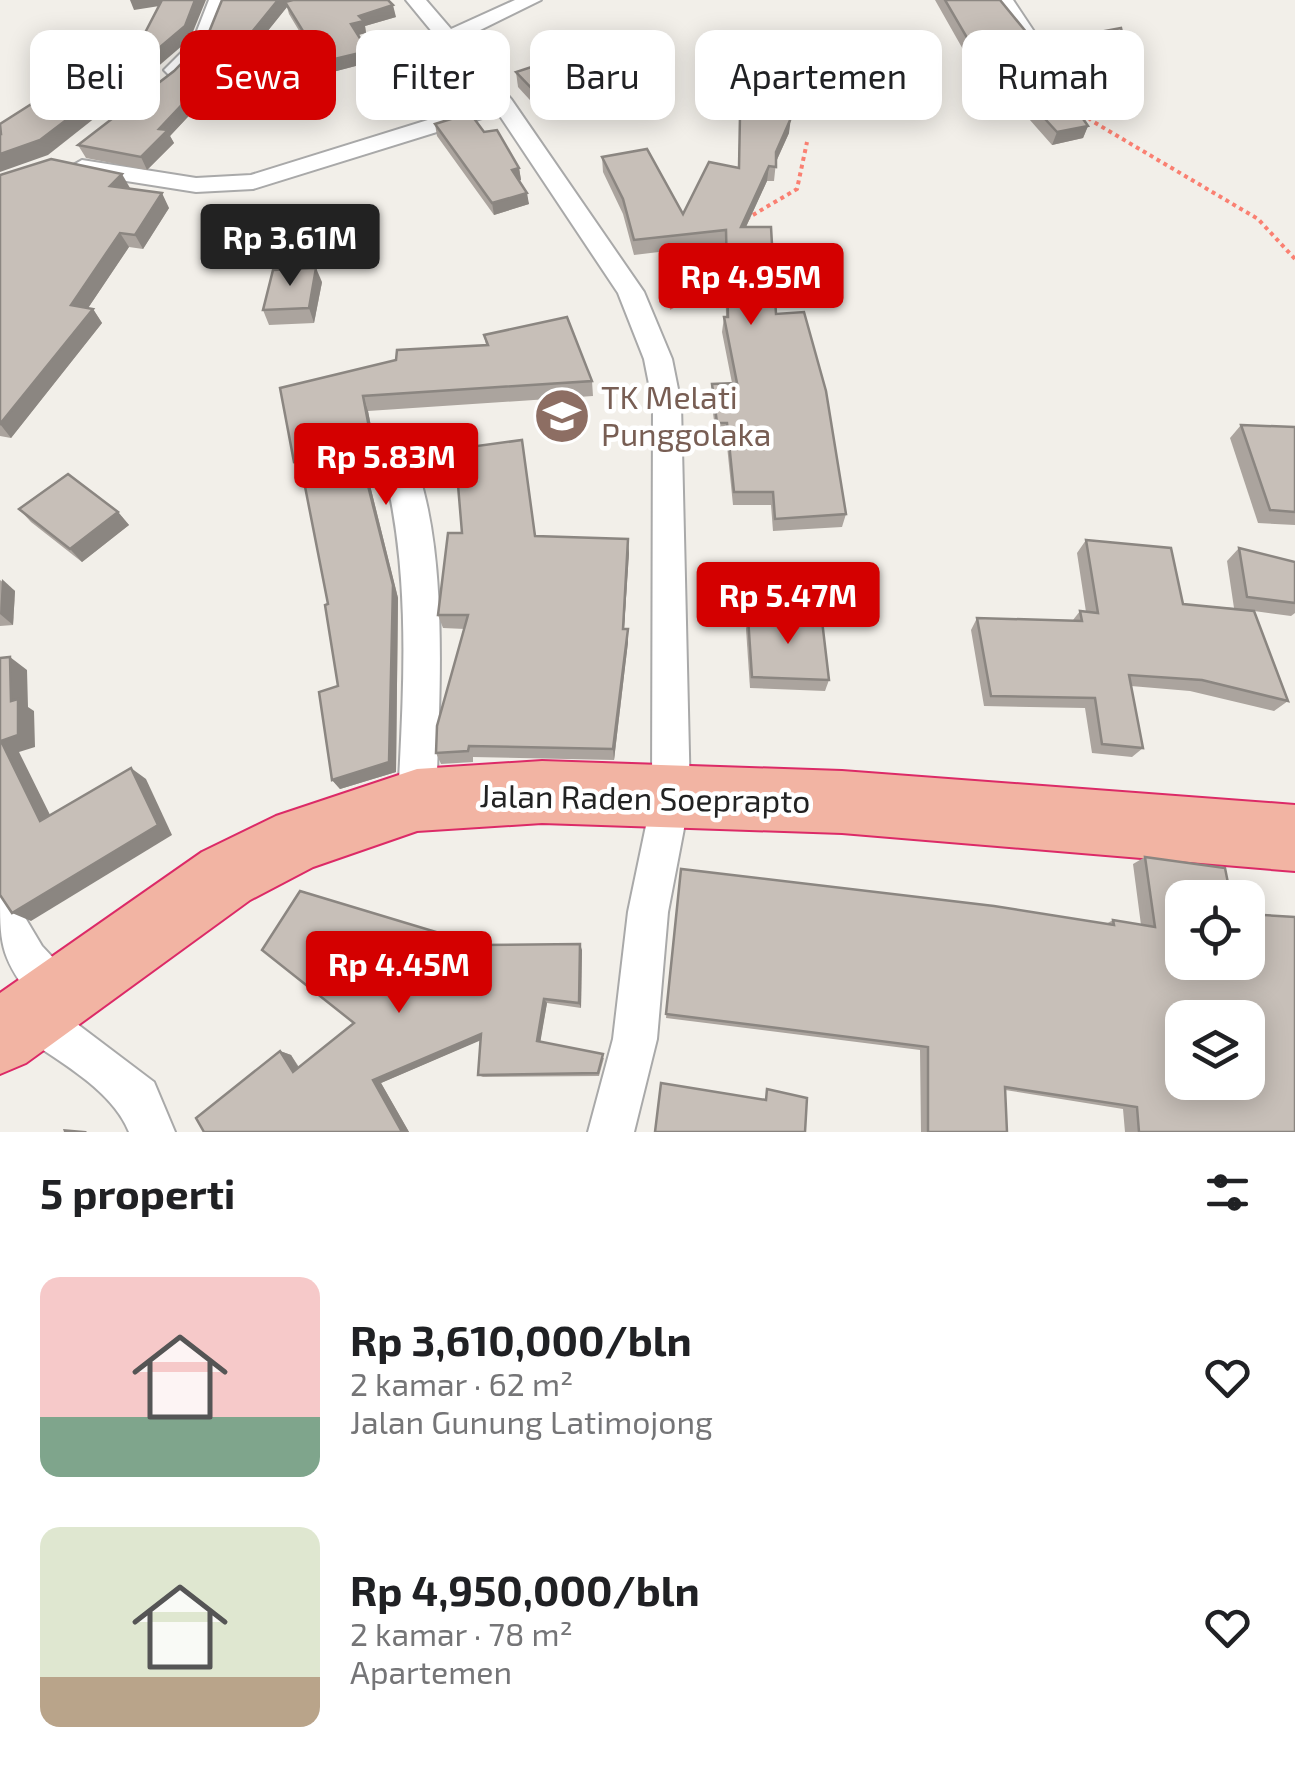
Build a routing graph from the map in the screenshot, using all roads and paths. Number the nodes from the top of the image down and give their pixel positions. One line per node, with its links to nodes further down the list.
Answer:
1 (219, 0): 8 (street)
2 (416, 0): 5 (street)
3 (531, 0): 6 (street)
4 (1002, 0): 7 (street)
5 (444, 30)
6 (465, 30)
7 (1023, 30)
8 (160, 82)
9 (510, 115): 17 (street)
10 (453, 120): 13 (street)
11 (1091, 120): 16 (path)
12 (806, 142): 14 (path)
13 (81, 147)
14 (736, 226)
15 (731, 243): 17 (path)
16 (1295, 258)
17 (645, 318): 19 (street)
18 (394, 449): 20 (street)
19 (670, 797): 20 (highway, Jalan Raden Soeprapto); 21 (highway, Jalan Raden Soeprapto); 25 (street)
20 (417, 800): 23 (highway, Jalan Raden Soeprapto)
21 (1295, 838)
22 (0, 913): 23 (street)
23 (29, 1015): 24 (street)
24 (152, 1132)
25 (611, 1132)

